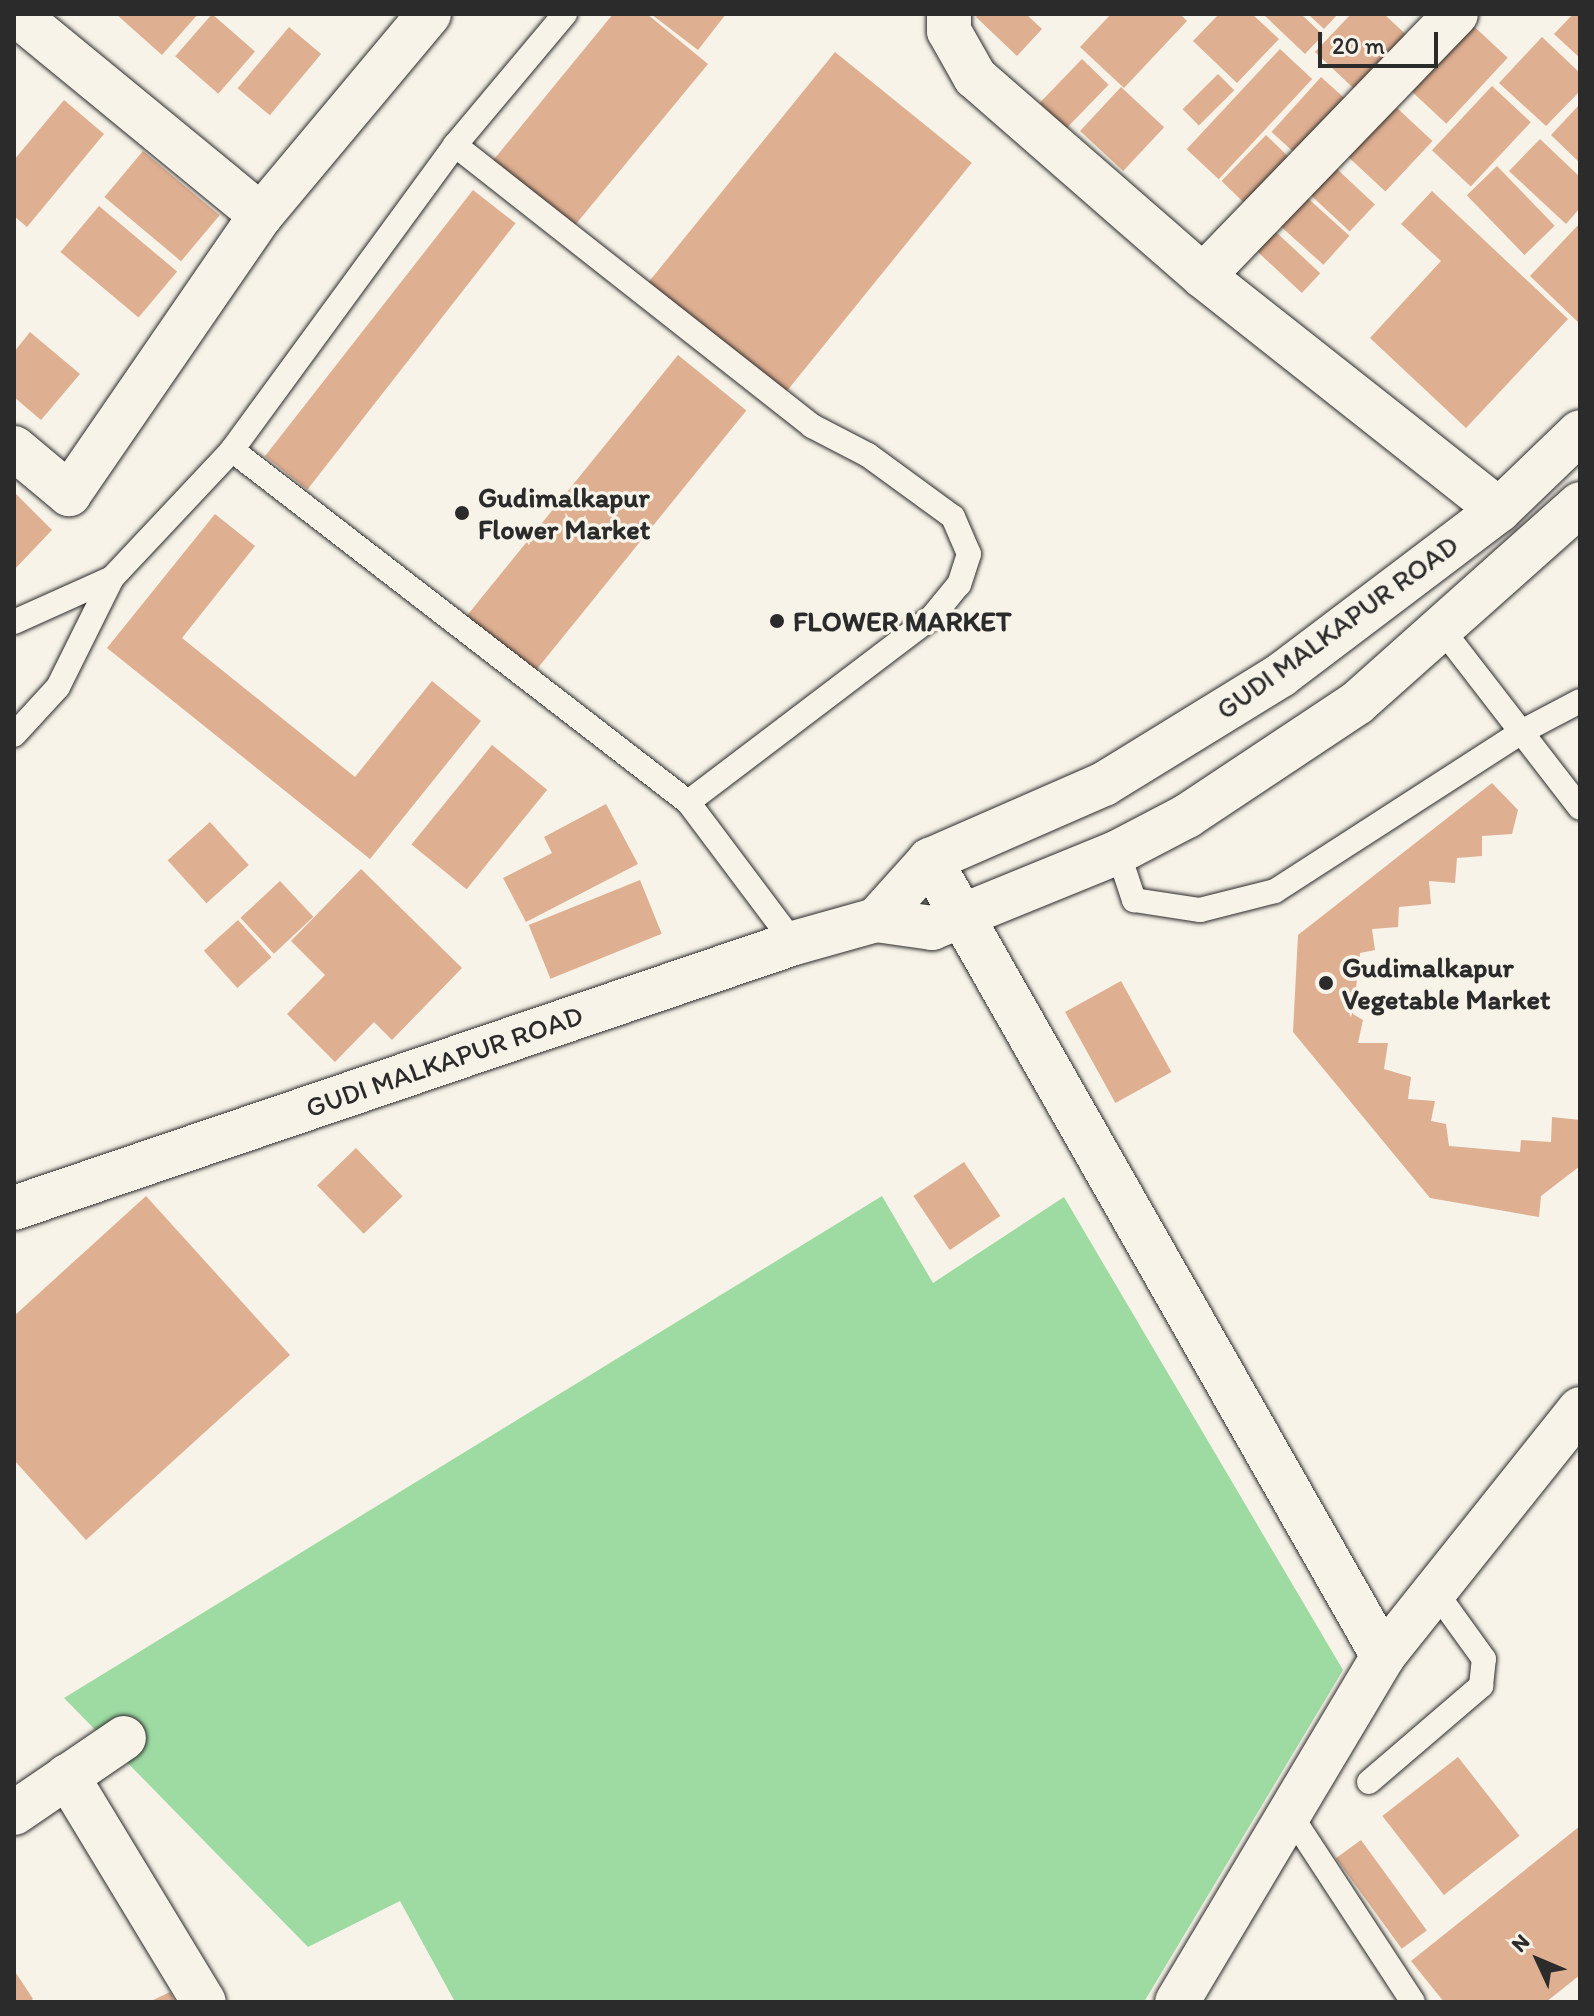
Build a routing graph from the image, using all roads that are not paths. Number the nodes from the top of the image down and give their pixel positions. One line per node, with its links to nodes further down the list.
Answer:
1 (429, 14): 7 (street)
2 (565, 14): 6 (lane)
3 (1456, 14): 8 (street)
4 (32, 19): 7 (street)
5 (940, 20): 8 (street)
6 (455, 145): 11 (lane); 20 (lane)
7 (261, 215): 10 (street)
8 (1203, 276): 13 (street)
9 (1580, 432): 13 (street, GUDI MALKAPUR ROAD)
10 (14, 448)
11 (232, 450): 14 (lane); 20 (lane)
12 (1580, 504): 16 (street, GUDI MALKAPUR ROAD)
13 (1499, 510): 23 (street, GUDI MALKAPUR ROAD)
14 (112, 578): 15 (lane); 19 (lane)
15 (14, 622)
16 (1441, 628): 18 (lane); 22 (street, GUDI MALKAPUR ROAD)
17 (1580, 701): 18 (lane)
18 (1523, 731): 21 (lane); 22 (lane)
19 (14, 735)
20 (688, 802): 26 (lane)
21 (1580, 808)
22 (1118, 852): 24 (street, GUDI MALKAPUR ROAD)
23 (930, 860): 24 (street); 25 (street, GUDI MALKAPUR ROAD)
24 (962, 917): 25 (street, GUDI MALKAPUR ROAD); 30 (street)
25 (876, 920): 26 (street, GUDI MALKAPUR ROAD)
26 (794, 943): 27 (street, GUDI MALKAPUR ROAD)
27 (14, 1208)
28 (1580, 1409): 29 (street)
29 (1435, 1591): 30 (street); 33 (lane)
30 (1383, 1656): 34 (street)
31 (124, 1738): 32 (street)
32 (67, 1776): 35 (street); 36 (street)
33 (1369, 1782)
34 (1288, 1811): 37 (street); 38 (lane)
35 (14, 1813)
36 (204, 2002)
37 (1177, 2002)
38 (1413, 2002)

